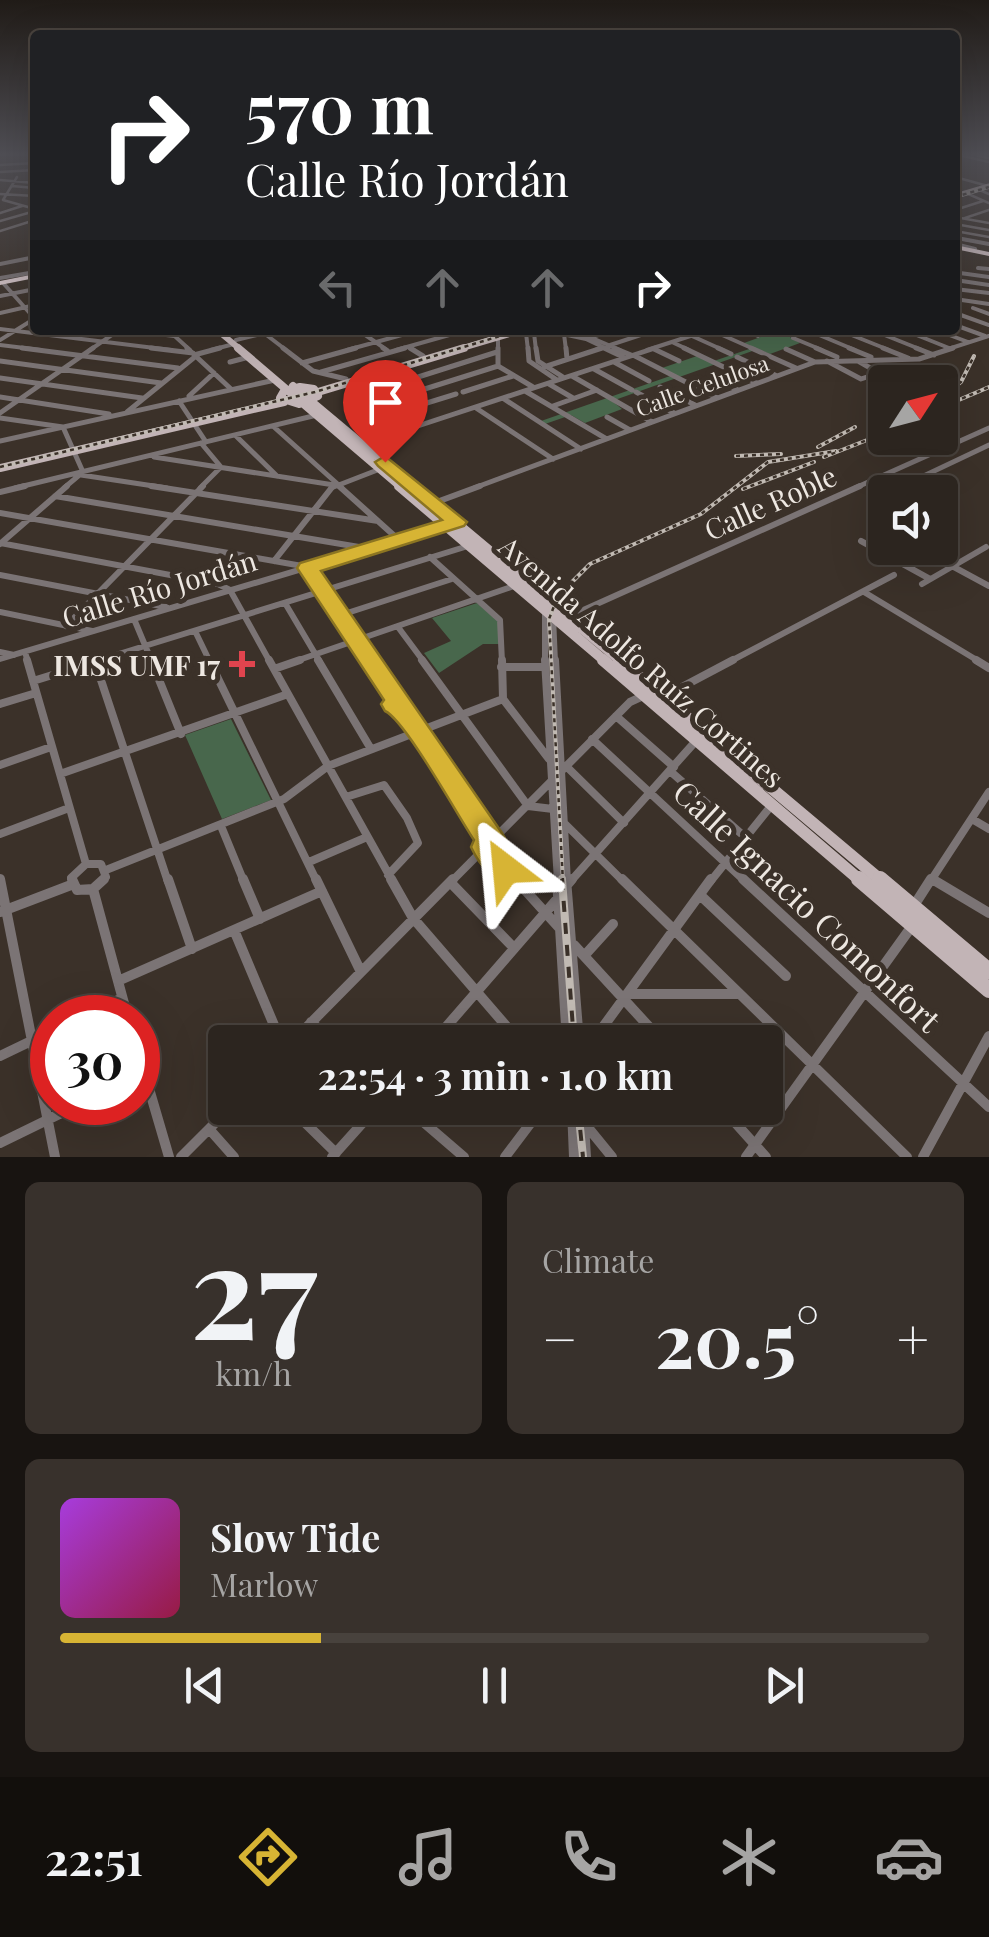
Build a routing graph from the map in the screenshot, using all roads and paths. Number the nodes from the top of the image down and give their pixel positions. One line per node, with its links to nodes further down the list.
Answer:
1 (989, 210): 3 (street)
2 (30, 212): 4 (street)
3 (964, 218): 6 (street); 7 (street)
4 (0, 221)
5 (30, 221): 11 (street)
6 (960, 221)
7 (989, 223): 10 (street)
8 (960, 225): 10 (street)
9 (960, 226): 12 (street)
10 (987, 229): 12 (street)
11 (0, 230)
12 (986, 236): 13 (street)
13 (984, 249)
14 (30, 259): 15 (street)
15 (0, 264)
16 (978, 268): 17 (street)
17 (989, 270)
18 (960, 273): 20 (street)
19 (30, 276): 22 (highway)
20 (989, 277)
21 (960, 281): 23 (street)
22 (1, 282): 26 (street)
23 (989, 285)
24 (30, 289): 26 (street)
25 (960, 290): 27 (street)
26 (11, 294): 28 (street); 33 (street)
27 (989, 294)
28 (0, 296)
29 (960, 300): 30 (street)
30 (989, 304)
31 (973, 308): 36 (street)
32 (30, 309): 33 (street)
33 (25, 310): 34 (street); 35 (street)
34 (0, 313)
35 (30, 314)
36 (989, 314)
37 (960, 315): 40 (street)
38 (30, 322): 42 (street)
39 (960, 326): 73 (street)
40 (989, 326)
41 (0, 328): 42 (street)
42 (15, 330): 43 (street); 77 (street)
43 (30, 332)
44 (52, 335): 78 (street)
45 (112, 335): 78 (street)
46 (167, 335): 70 (street)
47 (227, 335): 79 (main road, Avenida Adolfo Ruíz Cortines)
48 (254, 335): 79 (street)
49 (266, 335): 107 (street)
50 (365, 335): 80 (street)
51 (401, 335): 80 (street)
52 (450, 335): 84 (street)
53 (492, 335): 71 (street)
54 (502, 335): 71 (main road)
55 (522, 335): 121 (street)
56 (523, 335): 109 (street)
57 (566, 335): 97 (street)
58 (576, 335): 76 (street)
59 (588, 335): 72 (street)
60 (597, 335): 72 (street)
61 (641, 335): 83 (street)
62 (683, 335): 74 (street)
63 (694, 335): 74 (street)
64 (721, 335): 112 (street)
65 (819, 335): 100 (street)
66 (852, 335): 101 (street)
67 (884, 335): 91 (street)
68 (917, 335): 87 (street)
69 (949, 335): 82 (street)
70 (175, 336): 90 (street)
71 (497, 336): 89 (street); 95 (main road)
72 (594, 336): 76 (street); 83 (street)
73 (988, 336): 82 (street, Calle Celulosa)
74 (688, 337): 81 (street); 119 (street)
75 (793, 338): 96 (street)
76 (586, 339): 83 (street)
77 (0, 342): 92 (street)
78 (103, 342): 90 (street); 92 (street)
79 (235, 342): 90 (street); 94 (main road, Avenida Adolfo Ruíz Cortines); 129 (main road, Avenida Adolfo Ruíz Cortines)
80 (375, 342): 88 (street); 107 (street)
81 (672, 342): 85 (street); 127 (street)
82 (969, 343): 87 (street, Calle Celulosa)
83 (607, 346): 93 (street); 97 (street)
84 (408, 347): 88 (street); 95 (street)
85 (653, 348): 93 (street); 103 (street)
86 (786, 349): 106 (street)
87 (952, 349): 91 (street, Calle Celulosa)
88 (390, 352): 115 (street)
89 (498, 352): 108 (street); 113 (street)
90 (194, 355): 110 (street); 116 (street)
91 (934, 355): 101 (street, Calle Celulosa)
92 (83, 356): 110 (street); 114 (street)
93 (630, 356): 105 (street); 143 (street)
94 (249, 357): 104 (street); 129 (main road, Avenida Adolfo Ruíz Cortines)
95 (425, 358): 113 (street); 124 (main road)
96 (840, 358): 98 (street, Calle Celulosa); 99 (street, Calle Celulosa)
97 (567, 359): 109 (street)
98 (854, 359): 99 (street); 100 (street, Calle Celulosa)
99 (825, 360): 106 (street, Calle Celulosa)
100 (878, 360): 101 (street, Calle Celulosa)
101 (913, 360)
102 (0, 361): 114 (street)
103 (679, 361)
104 (230, 362)
105 (613, 362): 111 (street); 123 (street)
106 (816, 362): 112 (street, Calle Celulosa)
107 (302, 363): 115 (street)
108 (498, 366): 118 (street); 130 (street)
109 (544, 367): 121 (street)
110 (178, 368): 125 (street)
111 (592, 368): 121 (street); 152 (street)
112 (797, 368): 119 (street, Calle Celulosa)
113 (444, 369): 117 (street)
114 (62, 370): 125 (street); 128 (street)
115 (321, 372): 124 (street)
116 (214, 373): 133 (street); 145 (street)
117 (425, 375): 130 (street); 139 (street)
118 (513, 376): 132 (street); 157 (street)
119 (777, 376): 127 (street, Calle Celulosa)
120 (0, 378): 128 (street)
121 (564, 378): 126 (street); 134 (street)
122 (714, 378): 135 (street)
123 (649, 380)
124 (349, 381): 137 (main road); 139 (street)
125 (161, 383): 140 (street)
126 (548, 383): 132 (street); 142 (street)
127 (758, 383): 135 (street, Calle Celulosa)
128 (41, 384): 140 (street); 144 (street)
129 (286, 385): 133 (street); 137 (main road, Avenida Adolfo Ruíz Cortines); 146 (main road)
130 (440, 385): 150 (street)
131 (660, 387): 148 (street)
132 (534, 388): 136 (street)
133 (231, 389): 145 (street)
134 (597, 390): 142 (street); 159 (street)
135 (738, 390): 143 (street, Calle Celulosa)
136 (525, 391): 141 (street); 147 (street)
137 (312, 396): 146 (main road); 155 (main road, Avenida Adolfo Ruíz Cortines); 170 (main road, Avenida Adolfo Ruíz Cortines)
138 (0, 397): 144 (street)
139 (355, 397): 150 (street)
140 (142, 398): 151 (street)
141 (503, 398): 149 (street); 172 (street)
142 (574, 398): 147 (street)
143 (718, 398): 148 (street, Calle Celulosa)
144 (19, 400): 153 (street); 154 (street)
145 (182, 400): 151 (street); 158 (street)
146 (282, 400): 158 (main road)
147 (551, 406): 166 (street)
148 (696, 406): 152 (street, Calle Celulosa)
149 (475, 408): 164 (street); 174 (street)
150 (361, 409): 157 (street)
151 (125, 413): 154 (street)
152 (675, 414): 159 (street, Calle Celulosa)
153 (0, 415): 161 (street)
154 (116, 415): 161 (street)
155 (316, 415): 160 (street); 170 (main road, Avenida Adolfo Ruíz Cortines)
156 (607, 417): 163 (street)
157 (375, 420): 164 (street)
158 (192, 421): 168 (street); 171 (main road)
159 (652, 422): 163 (street, Calle Celulosa)
160 (272, 426): 165 (street); 181 (street)
161 (63, 427): 167 (street); 171 (street)
162 (989, 428): 223 (street, Calle Roble)
163 (630, 430): 166 (street, Calle Celulosa)
164 (394, 434): 170 (street)
165 (235, 435): 168 (street); 180 (street)
166 (606, 439): 172 (street, Calle Celulosa)
167 (0, 442)
168 (204, 442): 173 (street); 176 (street)
169 (989, 445): 179 (street)
170 (359, 446): 177 (main road, Avenida Adolfo Ruíz Cortines); 185 (main road, Avenida Adolfo Ruíz Cortines)
171 (73, 448): 175 (main road); 178 (street)
172 (581, 448): 174 (street, Calle Celulosa)
173 (148, 456): 176 (street); 178 (street)
174 (553, 459): 185 (street, Calle Celulosa)
175 (0, 466)
176 (220, 467): 180 (street); 183 (street)
177 (380, 469): 181 (street); 191 (main road, Avenida Adolfo Ruíz Cortines)
178 (82, 474): 182 (street); 183 (street); 184 (street)
179 (925, 475)
180 (276, 476): 181 (street)
181 (335, 484): 186 (street); 190 (street)
182 (0, 492)
183 (193, 494): 186 (street); 188 (street)
184 (56, 496): 188 (street); 189 (street)
185 (434, 502): 191 (main road, Avenida Adolfo Ruíz Cortines)
186 (312, 512): 190 (street); 192 (street)
187 (0, 514): 189 (street)
188 (172, 515): 192 (street); 193 (street)
189 (29, 519): 193 (street); 196 (street)
190 (378, 522): 194 (street)
191 (452, 524): 194 (street, Calle Río Jordán); 197 (main road, Avenida Adolfo Ruíz Cortines); 223 (main road, Avenida Adolfo Ruíz Cortines)
192 (294, 536): 199 (street); 201 (street)
193 (148, 540): 201 (street); 202 (street)
194 (399, 540): 199 (street, Calle Río Jordán)
195 (860, 542): 208 (street)
196 (0, 544): 202 (street)
197 (469, 546): 200 (street); 210 (main road, Avenida Adolfo Ruíz Cortines)
198 (986, 547): 203 (street)
199 (370, 549): 204 (street, Calle Río Jordán)
200 (430, 558): 207 (street); 213 (street)
201 (274, 561): 204 (street)
202 (123, 566): 212 (street); 215 (street)
203 (952, 566): 208 (street); 211 (street)
204 (308, 568): 212 (street, Calle Río Jordán); 213 (street)
205 (0, 575): 215 (street)
206 (894, 575): 214 (street)
207 (453, 578): 216 (street); 222 (street)
208 (930, 579): 209 (street)
209 (922, 584)
210 (516, 586): 216 (street); 220 (main road, Avenida Adolfo Ruíz Cortines)
211 (989, 586)
212 (230, 590): 218 (street, Calle Río Jordán); 221 (street)
213 (324, 591): 217 (street); 222 (street)
214 (863, 592): 238 (street); 243 (street)
215 (96, 593): 218 (street); 225 (street)
216 (476, 599): 226 (street); 236 (street)
217 (285, 603): 221 (street); 232 (street)
218 (171, 608): 224 (street, Calle Río Jordán)
219 (0, 612): 225 (street)
220 (549, 614): 235 (street); 242 (main road, Avenida Adolfo Ruíz Cortines); 260 (street)
221 (245, 615): 228 (street); 237 (street)
222 (341, 615): 229 (street)
223 (569, 617): 243 (main road, Avenida Adolfo Ruíz Cortines)
224 (134, 619): 227 (street, Calle Río Jordán); 230 (street)
225 (66, 626): 227 (street)
226 (398, 627): 229 (street); 247 (street)
227 (94, 631): 231 (street, Calle Río Jordán)
228 (195, 632): 230 (street); 246 (street)
229 (356, 640): 232 (street); 249 (street)
230 (146, 646): 234 (street); 250 (street)
231 (20, 653): 233 (street); 239 (street)
232 (316, 654): 237 (street); 254 (street)
233 (0, 656)
234 (96, 662): 239 (street); 255 (street)
235 (545, 666): 236 (street); 256 (street)
236 (501, 667): 244 (street)
237 (274, 668): 241 (street)
238 (989, 668)
239 (33, 681): 240 (street)
240 (36, 693): 245 (street); 253 (street)
241 (288, 694): 246 (street); 258 (street)
242 (643, 696): 243 (street); 248 (street); 252 (main road, Avenida Adolfo Ruíz Cortines)
243 (663, 696): 295 (main road, Avenida Adolfo Ruíz Cortines)
244 (503, 699): 247 (street); 256 (street)
245 (0, 704)
246 (234, 714): 250 (street); 265 (street)
247 (462, 714): 249 (street); 267 (street)
248 (616, 716): 251 (street); 259 (street)
249 (418, 731): 254 (street); 278 (street)
250 (181, 734): 255 (street)
251 (592, 739): 260 (street); 263 (street, Calle Ignacio Comonfort)
252 (696, 741): 259 (street); 266 (main road, Avenida Adolfo Ruíz Cortines)
253 (51, 747): 257 (street); 261 (street)
254 (371, 749): 258 (street)
255 (123, 752): 261 (street); 279 (street)
256 (550, 760): 260 (street)
257 (0, 765)
258 (328, 766): 264 (street); 265 (street)
259 (672, 769): 263 (street); 276 (street)
260 (559, 772): 267 (street); 269 (street); 271 (street); 272 (street)
261 (60, 774): 268 (street)
262 (989, 792): 270 (street)
263 (651, 794): 272 (street); 282 (street, Calle Ignacio Comonfort)
264 (346, 797): 277 (street); 285 (street)
265 (277, 802): 273 (street); 281 (street)
266 (772, 805): 276 (street); 302 (main road, Avenida Adolfo Ruíz Cortines)
267 (528, 806): 269 (street); 278 (street)
268 (69, 808): 275 (street); 283 (street)
269 (554, 809): 294 (street)
270 (972, 820): 274 (street); 287 (street)
271 (562, 821): 280 (street); 290 (street)
272 (624, 823): 280 (street)
273 (221, 826): 279 (street); 299 (street)
274 (989, 829)
275 (0, 834)
276 (746, 836): 282 (street)
277 (367, 837): 281 (street); 285 (street)
278 (489, 844): 288 (street); 297 (street)
279 (157, 850): 284 (street); 307 (street)
280 (599, 854): 290 (street); 303 (street)
281 (308, 862): 292 (street)
282 (724, 862): 293 (street); 316 (street, Calle Ignacio Comonfort)
283 (86, 864): 284 (street); 289 (street)
284 (106, 870): 291 (street)
285 (388, 874): 300 (street)
286 (0, 879): 296 (street)
287 (932, 879): 295 (street); 298 (street)
288 (450, 882): 300 (street); 308 (street)
289 (71, 885): 291 (street); 296 (street)
290 (566, 885): 306 (street)
291 (93, 889): 313 (street)
292 (322, 891): 299 (street); 311 (street)
293 (700, 894): 303 (street); 312 (street)
294 (559, 896): 297 (street); 305 (street)
295 (913, 907): 310 (main road, Avenida Adolfo Ruíz Cortines)
296 (3, 911): 330 (street)
297 (545, 912): 305 (street); 308 (street)
298 (989, 913)
299 (260, 918): 304 (street)
300 (413, 918): 311 (street); 315 (street)
301 (613, 924): 309 (street)
302 (913, 925): 314 (main road, Avenida Adolfo Ruíz Cortines); 316 (street)
303 (676, 929): 317 (street); 319 (street)
304 (234, 930): 307 (street); 321 (street)
305 (563, 932): 326 (street)
306 (574, 944): 309 (street); 327 (street)
307 (192, 948): 313 (street)
308 (514, 948): 315 (street)
309 (584, 956): 319 (street)
310 (987, 964)
311 (362, 972): 320 (street)
312 (786, 976)
313 (118, 981): 318 (street)
314 (989, 990)
315 (478, 991): 324 (street); 325 (street)
316 (866, 993): 334 (street); 335 (street, Calle Ignacio Comonfort)
317 (739, 994): 319 (street); 334 (street)
318 (121, 995)
319 (626, 997): 328 (street); 329 (street)
320 (311, 1022): 322 (street); 323 (street)
321 (274, 1025)
322 (308, 1025)
323 (314, 1025)
324 (448, 1025)
325 (506, 1025)
326 (566, 1025)
327 (578, 1025)
328 (605, 1025)
329 (649, 1025)
330 (30, 1027)
331 (989, 1036): 335 (street)
332 (30, 1041): 333 (street)
333 (0, 1056)
334 (813, 1066): 351 (street); 364 (street)
335 (963, 1083): 336 (street, Calle Ignacio Comonfort); 365 (street)
336 (989, 1107)
337 (37, 1125): 350 (street)
338 (50, 1125): 353 (street)
339 (158, 1125): 354 (street)
340 (215, 1125): 349 (street)
341 (306, 1125): 352 (street)
342 (361, 1125): 352 (street)
343 (427, 1125): 357 (street)
344 (529, 1125): 358 (street)
345 (573, 1125): 359 (street)
346 (584, 1125): 360 (street)
347 (586, 1125): 361 (street)
348 (737, 1125): 351 (street)
349 (210, 1130): 355 (street); 356 (street)
350 (0, 1144)
351 (755, 1145): 362 (street); 363 (street)
352 (334, 1155)
353 (55, 1157)
354 (169, 1157)
355 (181, 1157)
356 (234, 1157)
357 (464, 1157)
358 (504, 1157)
359 (574, 1157)
360 (586, 1157)
361 (612, 1157)
362 (746, 1157)
363 (766, 1157)
364 (906, 1157)
365 (923, 1157)

